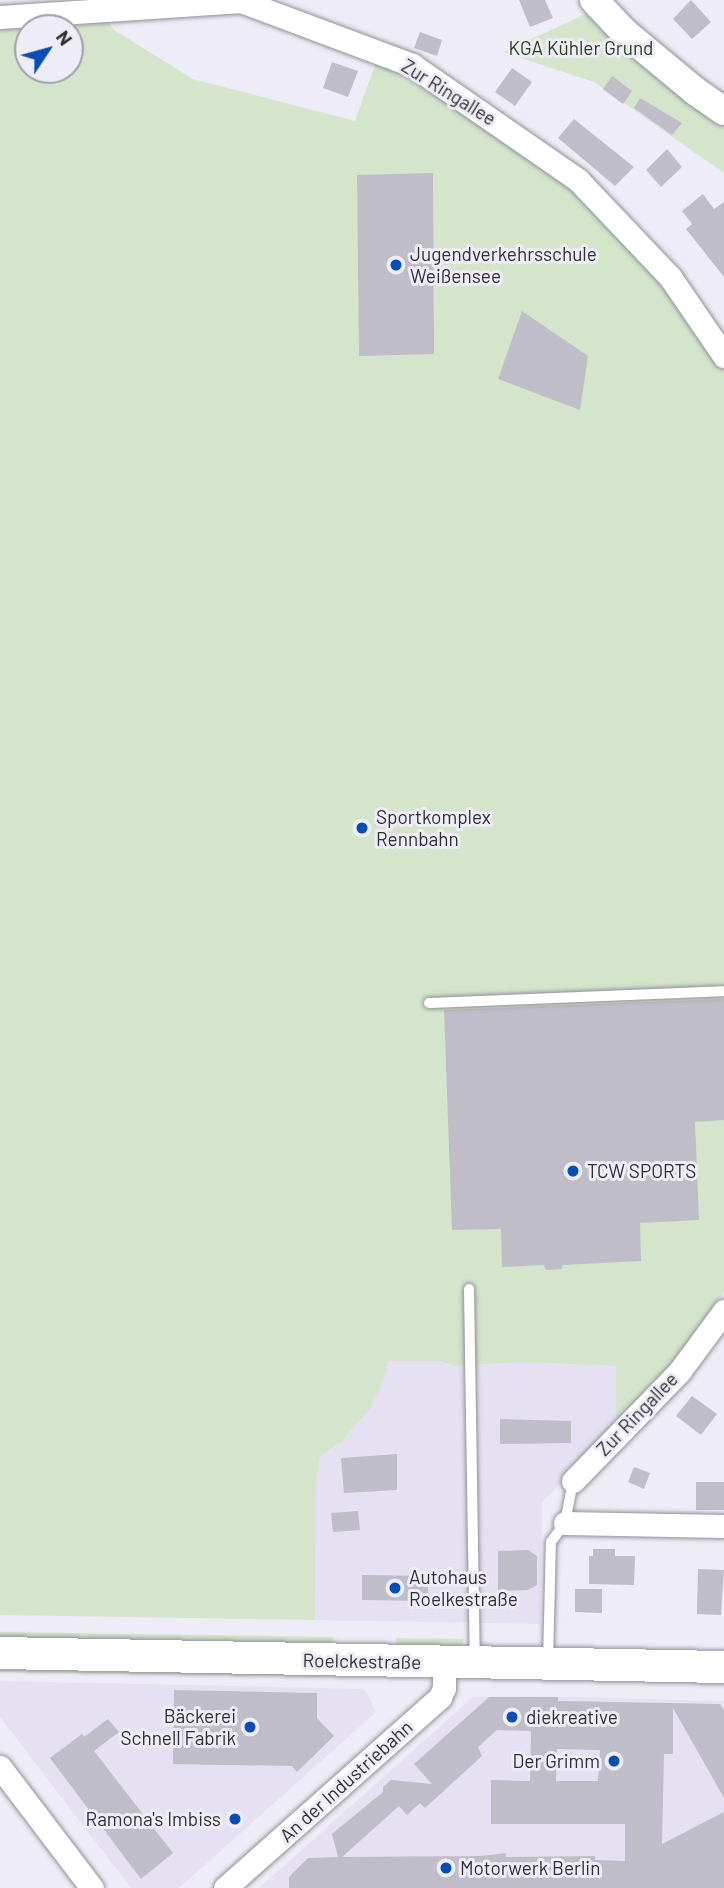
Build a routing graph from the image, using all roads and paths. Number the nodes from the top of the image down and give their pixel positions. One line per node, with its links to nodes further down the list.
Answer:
1 (594, 0): 3 (street)
2 (0, 17): 4 (street, Zur Ringallee)
3 (724, 111)
4 (724, 356)
5 (724, 991): 6 (lane)
6 (429, 1003)
7 (469, 1289): 13 (lane)
8 (724, 1311): 9 (street, Zur Ringallee)
9 (573, 1481): 10 (lane, Zur Ringallee)
10 (565, 1523): 11 (street); 14 (lane, Zur Ringallee)
11 (724, 1526)
12 (0, 1653): 13 (main road, Roelckestraße)
13 (460, 1663): 14 (main road, Roelckestraße); 18 (street, An der Industriebahn)
14 (548, 1665): 15 (main road, Roelckestraße)
15 (724, 1667)
16 (0, 1768): 17 (street)
17 (92, 1888)
18 (225, 1888)

